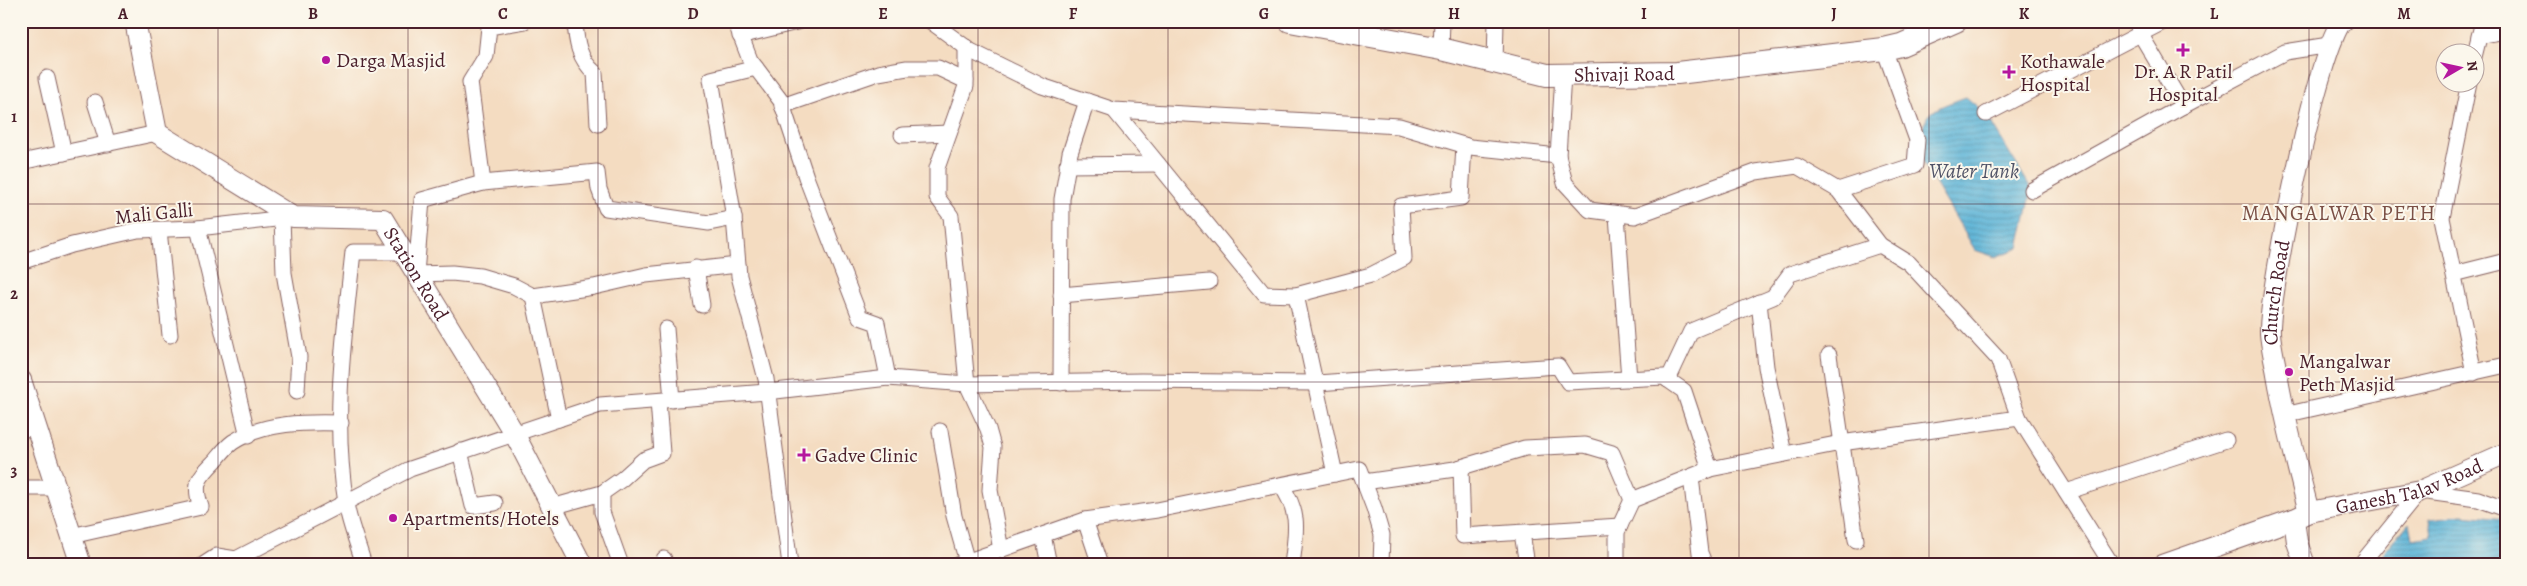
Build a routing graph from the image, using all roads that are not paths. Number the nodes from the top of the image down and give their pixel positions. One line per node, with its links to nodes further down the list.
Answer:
1 (135, 21): 37 (main road)
2 (525, 21): 13 (street)
3 (575, 21): 36 (street)
4 (734, 21): 18 (street)
5 (801, 21): 18 (street)
6 (930, 21): 21 (street)
7 (1290, 21): 14 (main road, Shivaji Road)
8 (1442, 21): 23 (street)
9 (1496, 21): 24 (street)
10 (1956, 21): 22 (main road, Shivaji Road)
11 (2165, 21): 15 (street)
12 (2339, 22): 20 (main road, Church Road)
13 (501, 23): 47 (street)
14 (1337, 26): 23 (main road, Shivaji Road)
15 (2138, 28): 33 (street); 35 (street)
16 (2481, 29): 17 (street); 19 (street)
17 (2506, 31)
18 (740, 36): 25 (street)
19 (2478, 42)
20 (2329, 45): 33 (street); 84 (main road, Church Road)
21 (966, 47): 28 (street); 30 (street)
22 (1884, 49): 26 (main road, Shivaji Road); 48 (street)
23 (1441, 50): 24 (main road, Shivaji Road)
24 (1495, 64): 26 (main road, Shivaji Road)
25 (756, 68): 32 (street); 52 (street)
26 (1562, 75): 43 (street)
27 (47, 78): 42 (street)
28 (966, 81): 32 (street); 38 (street)
29 (2467, 92): 62 (street)
30 (1087, 101): 34 (street); 46 (street)
31 (95, 102): 40 (street)
32 (782, 106): 74 (street)
33 (2183, 106): 49 (street)
34 (1114, 110): 41 (street); 45 (street)
35 (1986, 114)
36 (598, 124)
37 (157, 133): 40 (street); 51 (main road, Station Road)
38 (949, 133): 39 (street); 80 (street)
39 (902, 135)
40 (108, 144): 42 (street)
41 (1464, 145): 43 (street); 65 (street)
42 (64, 153): 44 (street)
43 (1558, 156): 50 (street)
44 (21, 162)
45 (1158, 164): 46 (street); 65 (street)
46 (1067, 165): 64 (street)
47 (483, 183): 52 (street); 61 (street)
48 (1838, 190): 50 (street); 55 (street)
49 (2032, 190)
50 (1617, 215): 75 (street)
51 (288, 217): 53 (street, Mali Galli); 56 (main road, Station Road); 81 (street)
52 (734, 218): 59 (street)
53 (198, 228): 54 (street, Mali Galli); 91 (street)
54 (159, 230): 58 (street, Mali Galli); 70 (street)
55 (1880, 245): 67 (street); 86 (street)
56 (402, 252): 61 (main road, Station Road); 87 (street)
57 (2506, 261): 62 (street)
58 (21, 262)
59 (738, 265): 60 (street); 82 (street)
60 (696, 268): 66 (street); 68 (street)
61 (416, 274): 66 (street); 90 (main road, Station Road)
62 (2454, 274): 73 (street)
63 (1209, 282): 64 (street)
64 (1061, 295): 78 (street)
65 (1296, 295): 79 (street)
66 (533, 296): 85 (street)
67 (1759, 302): 77 (street); 96 (street)
68 (702, 305)
69 (666, 329): 83 (street)
70 (170, 335)
71 (1829, 355): 93 (street)
72 (2506, 365): 73 (street)
73 (2474, 372): 84 (street)
74 (888, 378): 80 (street); 82 (street)
75 (1629, 378): 77 (street); 79 (street)
76 (21, 380): 88 (main road)
77 (1668, 380): 98 (street)
78 (1061, 383): 79 (street); 80 (street)
79 (1317, 383): 100 (street)
80 (967, 384): 122 (street)
81 (297, 391)
82 (767, 392): 83 (street); 130 (street)
83 (665, 400): 85 (street); 107 (street)
84 (2284, 415): 115 (main road, Church Road)
85 (559, 418): 90 (street)
86 (2019, 418): 93 (street); 108 (street)
87 (341, 423): 91 (street); 112 (street)
88 (29, 429): 105 (main road)
89 (940, 431): 124 (street)
90 (514, 433): 94 (street); 113 (main road, Station Road)
91 (248, 436): 120 (street)
92 (2226, 440): 108 (street)
93 (1841, 443): 96 (street); 121 (street)
94 (460, 451): 111 (street); 112 (street)
95 (2506, 453): 99 (main road, Ganesh Talav Road)
96 (1784, 454): 98 (street)
97 (1461, 467): 102 (street); 110 (street); 118 (street)
98 (1710, 469): 101 (street)
99 (2470, 469): 106 (main road, Ganesh Talav Road); 109 (street)
100 (1335, 474): 102 (street); 103 (street)
101 (1691, 477): 110 (street); 137 (street)
102 (1364, 482): 134 (street)
103 (1281, 485): 116 (street); 133 (street)
104 (21, 488): 105 (street)
105 (56, 488): 120 (main road)
106 (2420, 491): 109 (street); 115 (main road, Ganesh Talav Road); 141 (street)
107 (602, 492): 113 (street); 129 (street)
108 (2066, 492): 138 (street)
109 (2452, 496): 114 (street)
110 (1632, 500): 117 (street)
111 (495, 503)
112 (346, 504): 126 (street); 127 (street)
113 (552, 507): 128 (main road, Station Road)
114 (2506, 509)
115 (2301, 515): 123 (main road, Ganesh Talav Road); 140 (main road, Church Road)
116 (1085, 520): 119 (street); 132 (street)
117 (1620, 526): 118 (street); 136 (street)
118 (1522, 533): 135 (street)
119 (1043, 535): 122 (street); 131 (street)
120 (72, 536): 125 (main road)
121 (1856, 540)
122 (994, 556): 124 (street)
123 (2189, 560): 139 (main road, Ganesh Talav Road)
124 (962, 563)
125 (80, 565)
126 (203, 565)
127 (364, 565)
128 (582, 565)
129 (621, 565)
130 (790, 565)
131 (1049, 565)
132 (1100, 565)
133 (1292, 565)
134 (1381, 565)
135 (1527, 565)
136 (1617, 565)
137 (1705, 565)
138 (2112, 565)
139 (2163, 565)
140 (2305, 565)
141 (2360, 565)

